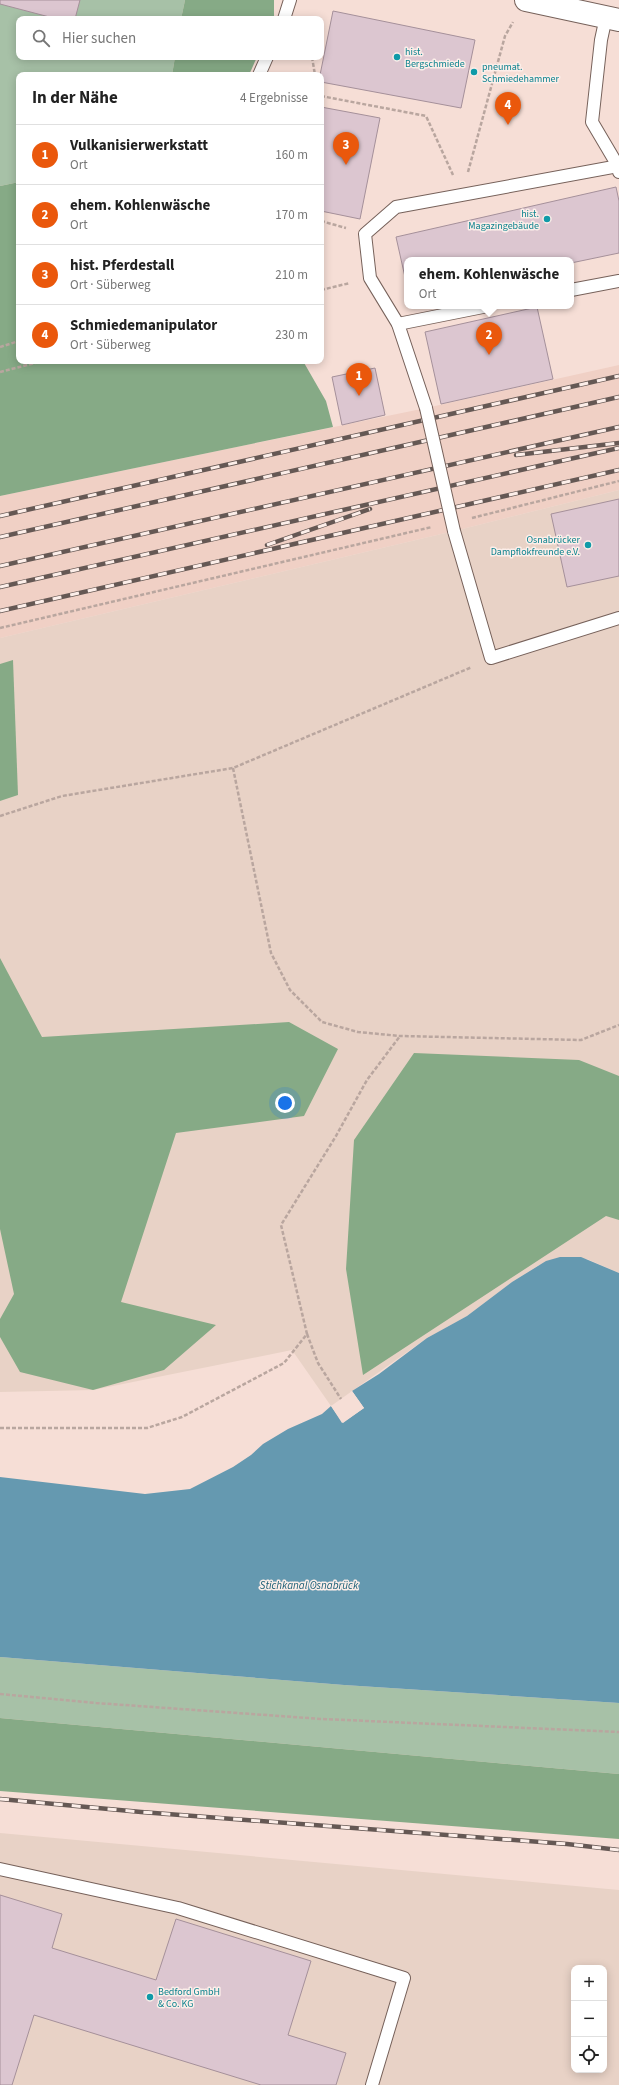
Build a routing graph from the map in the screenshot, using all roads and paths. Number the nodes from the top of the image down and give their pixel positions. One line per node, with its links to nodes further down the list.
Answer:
1 (290, 0): 3 (lane)
2 (526, 0): 4 (street)
3 (285, 16)
4 (612, 19): 11 (lane)
5 (513, 22): 12 (path)
6 (266, 60): 8 (lane)
7 (312, 60): 9 (path)
8 (260, 72)
9 (314, 72)
10 (324, 97): 12 (path)
11 (619, 168): 12 (lane)
12 (462, 193): 13 (lane)
13 (370, 278): 15 (path); 18 (lane)
14 (619, 281): 16 (lane)
15 (324, 289)
16 (574, 289)
17 (473, 309): 18 (lane)
18 (398, 324): 28 (lane, bridge)
19 (16, 342): 20 (path)
20 (0, 347)
21 (31, 364): 22 (path)
22 (0, 372)
23 (619, 481): 24 (path)
24 (469, 518)
25 (438, 526): 27 (path)
26 (619, 618): 28 (lane)
27 (0, 628)
28 (491, 658): 29 (path)
29 (233, 768): 30 (path); 32 (path)
30 (0, 816)
31 (619, 1025): 32 (path)
32 (400, 1036): 33 (path)
33 (307, 1334): 34 (path); 35 (path)
34 (341, 1399)
35 (0, 1428)
36 (0, 1694): 37 (path)
37 (619, 1732)
38 (0, 1869): 39 (lane)
39 (372, 2085)

